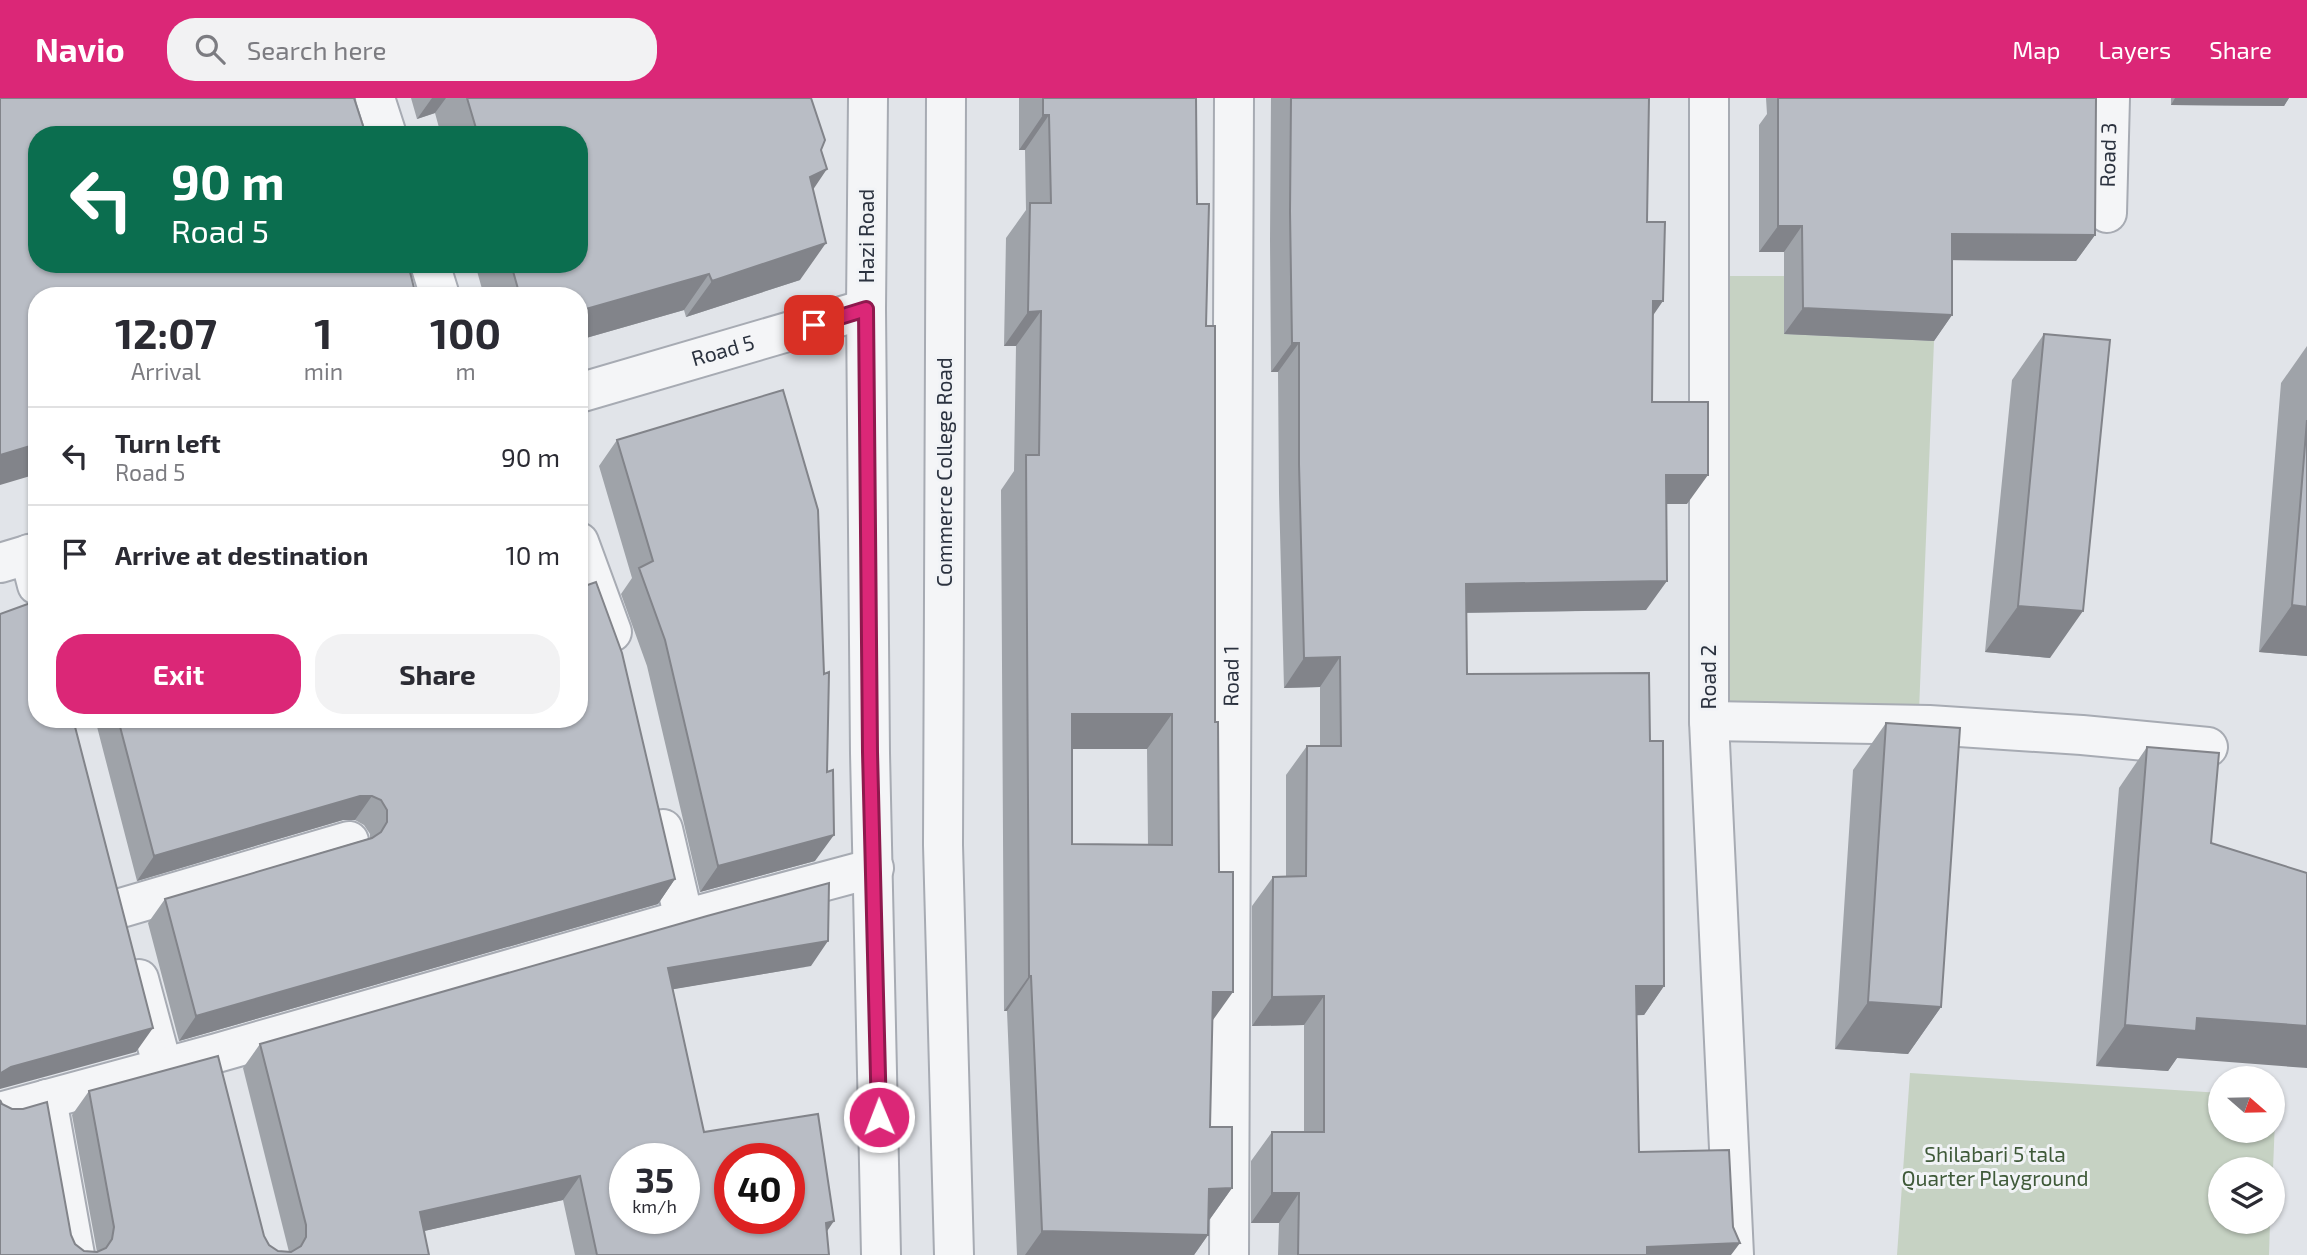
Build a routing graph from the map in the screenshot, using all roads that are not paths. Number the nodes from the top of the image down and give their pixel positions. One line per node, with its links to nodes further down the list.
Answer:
1 (375, 98): 7 (street)
2 (867, 98): 9 (street, Hazi Road)
3 (946, 98): 24 (street, Commerce College Road)
4 (1234, 98): 25 (street, Road 1)
5 (1709, 98): 13 (street, Road 2)
6 (2110, 98): 8 (street, Road 3)
7 (384, 126)
8 (2107, 213)
9 (866, 309): 10 (street, Road 5); 17 (street, Hazi Road)
10 (588, 390)
11 (588, 567): 12 (street)
12 (621, 658)
13 (1709, 721): 14 (street); 26 (street, Road 2)
14 (2208, 747)
15 (656, 801): 18 (street)
16 (349, 841): 19 (street)
17 (874, 868): 18 (street); 23 (street, Hazi Road)
18 (684, 919): 19 (street)
19 (163, 1068): 20 (street)
20 (47, 1099): 21 (street); 22 (street)
21 (0, 1112)
22 (75, 1255)
23 (881, 1255)
24 (954, 1255)
25 (1229, 1255)
26 (1734, 1255)

